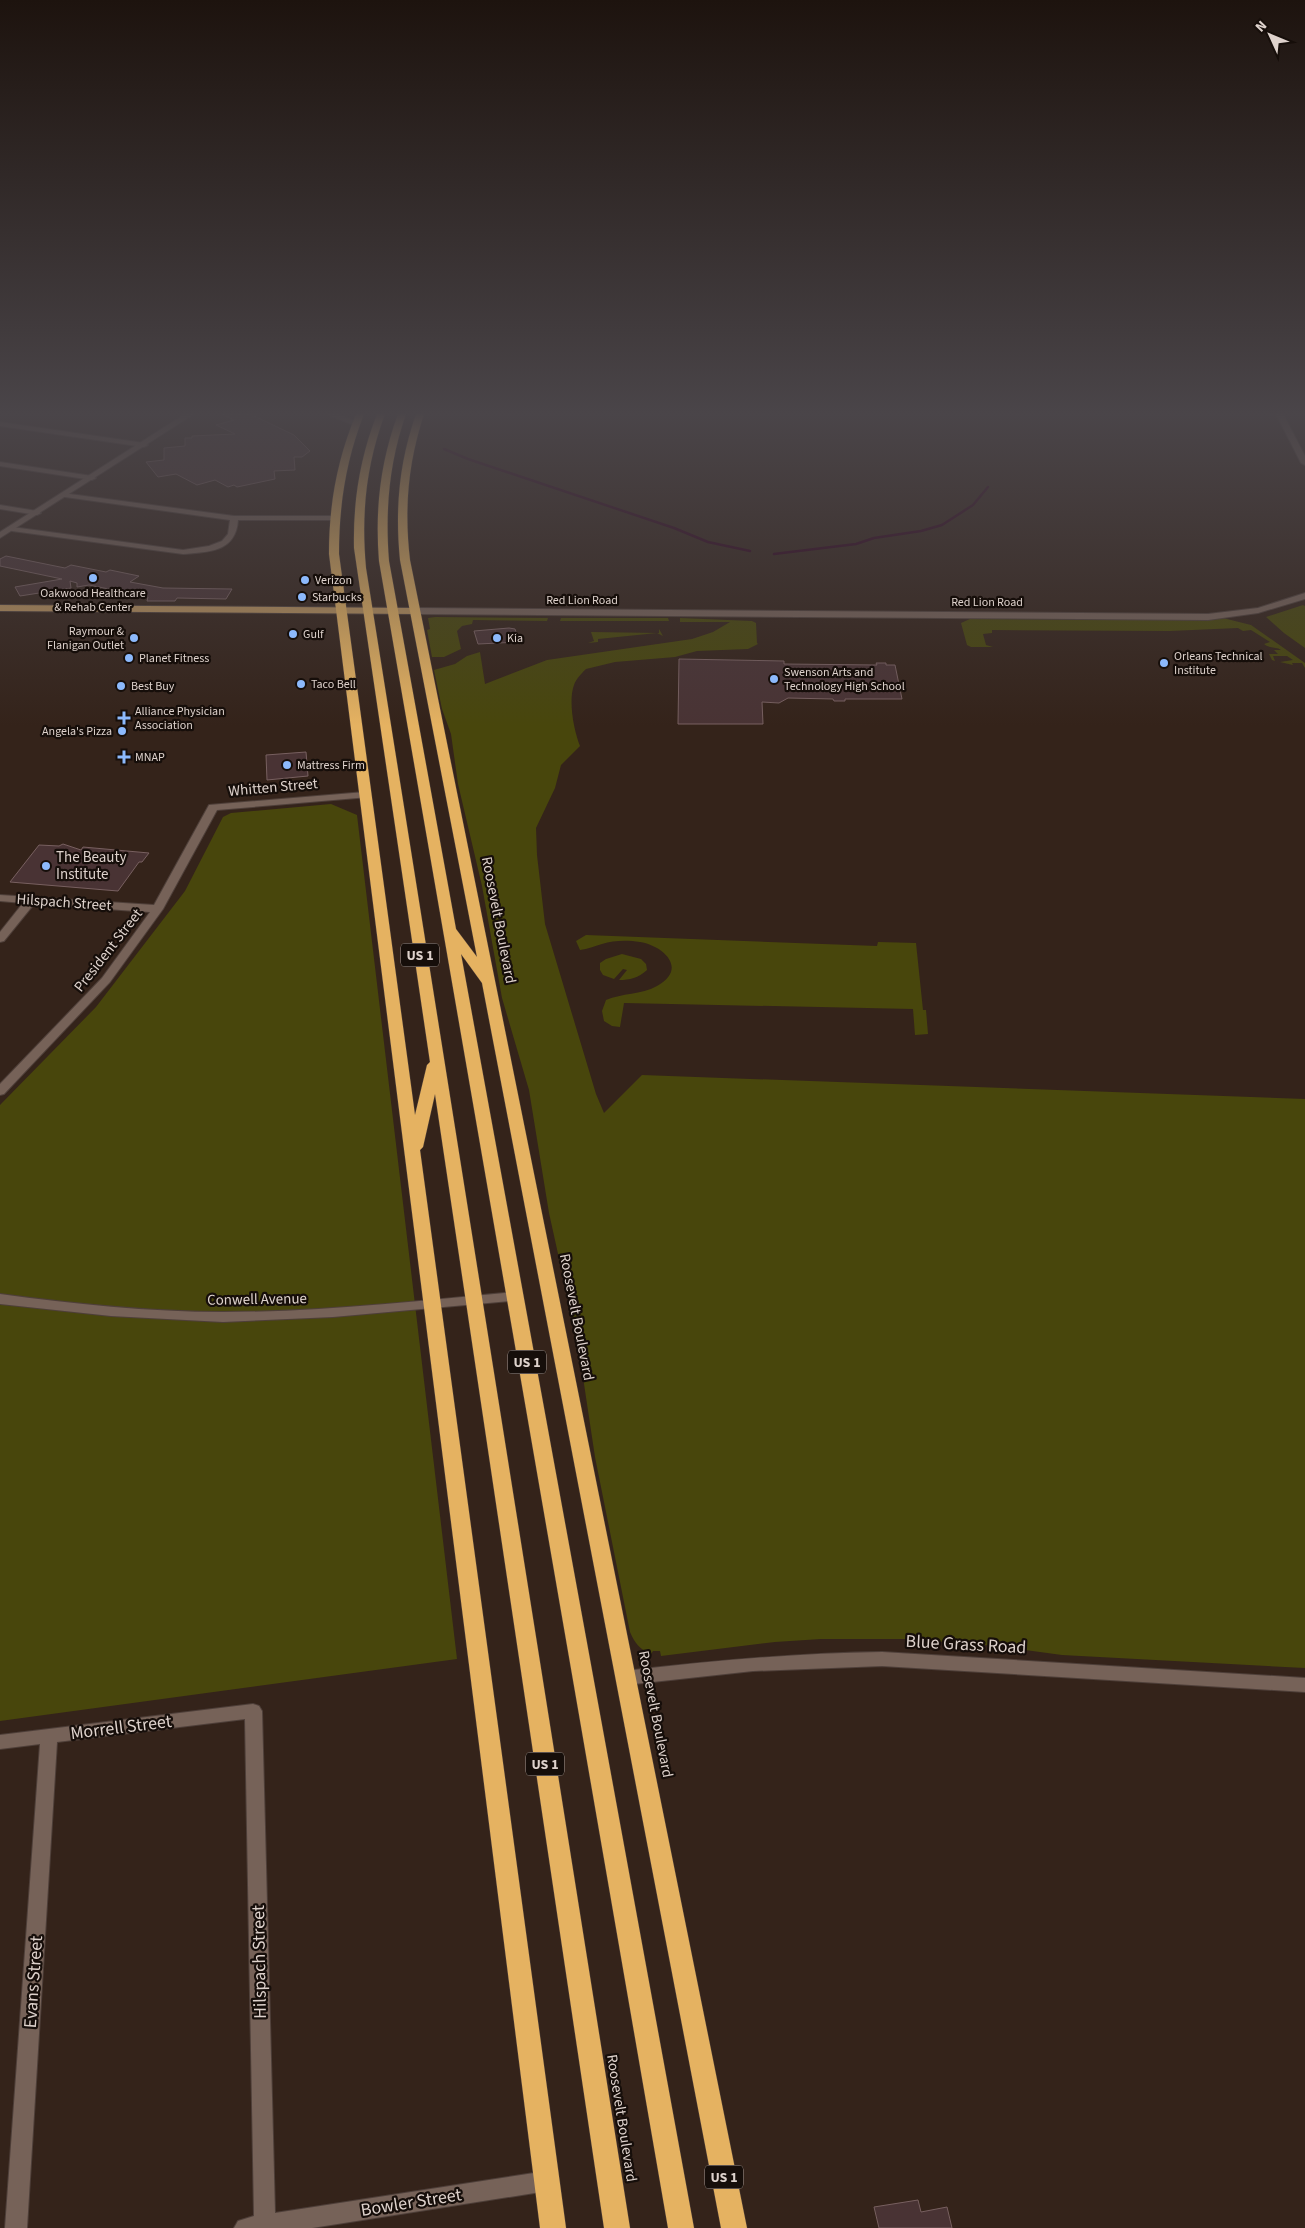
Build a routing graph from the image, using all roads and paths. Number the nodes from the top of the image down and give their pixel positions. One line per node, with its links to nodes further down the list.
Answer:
1 (29, 518): 10 (street)
2 (234, 518): 3 (street); 10 (street)
3 (334, 518): 12 (highway, US 1)
4 (346, 518): 12 (highway)
5 (359, 518): 16 (highway, Roosevelt Boulevard / US 1)
6 (382, 518): 17 (highway, US 1)
7 (397, 518): 9 (highway)
8 (401, 518): 9 (highway, Roosevelt Boulevard / US 1)
9 (401, 525): 18 (highway, Roosevelt Boulevard / US 1)
10 (12, 529): 11 (street)
11 (0, 536)
12 (334, 539): 15 (highway, US 1)
13 (1305, 595): 19 (street, Red Lion Road); 19 (street, Red Lion Road)
14 (2, 607): 15 (main road, Red Lion Road)
15 (341, 610): 16 (main road, Red Lion Road); 22 (highway, US 1)
16 (367, 610): 17 (main road, Red Lion Road); 30 (highway, Roosevelt Boulevard / US 1)
17 (393, 611): 18 (main road, Red Lion Road); 21 (highway, US 1)
18 (415, 611): 19 (street, Red Lion Road); 20 (highway, Roosevelt Boulevard / US 1)
19 (1158, 616)
20 (436, 719): 21 (highway); 29 (highway, Roosevelt Boulevard / US 1)
21 (421, 768): 27 (highway, US 1)
22 (365, 795): 23 (street, Whitten Street); 32 (highway, US 1)
23 (213, 807): 26 (street, President Street)
24 (0, 898): 25 (street, Hilspach Street)
25 (32, 900): 26 (street, Hilspach Street); 28 (street)
26 (158, 909): 31 (street, President Street)
27 (450, 928): 29 (highway); 33 (highway, US 1)
28 (0, 939)
29 (488, 985): 37 (highway, Roosevelt Boulevard / US 1)
30 (436, 1056): 32 (highway); 35 (highway, Roosevelt Boulevard / US 1)
31 (0, 1091)
32 (413, 1157): 36 (highway, US 1)
33 (515, 1298): 35 (street, Conwell Avenue); 47 (highway, US 1)
34 (0, 1299): 36 (street, Conwell Avenue)
35 (474, 1301): 36 (street, Conwell Avenue); 46 (highway, Roosevelt Boulevard / US 1)
36 (432, 1304): 42 (highway, US 1)
37 (625, 1678): 38 (street, Blue Grass Road); 48 (highway, Roosevelt Boulevard / US 1)
38 (1305, 1685)
39 (241, 1712): 40 (street, Morrell Street); 43 (street, Hilspach Street)
40 (49, 1735): 41 (street, Morrell Street); 44 (street, Evans Street)
41 (0, 1742)
42 (547, 2181): 43 (street, Bowler Street); 45 (highway, US 1)
43 (255, 2226)
44 (16, 2228)
45 (553, 2228)
46 (617, 2228)
47 (681, 2228)
48 (734, 2228)

